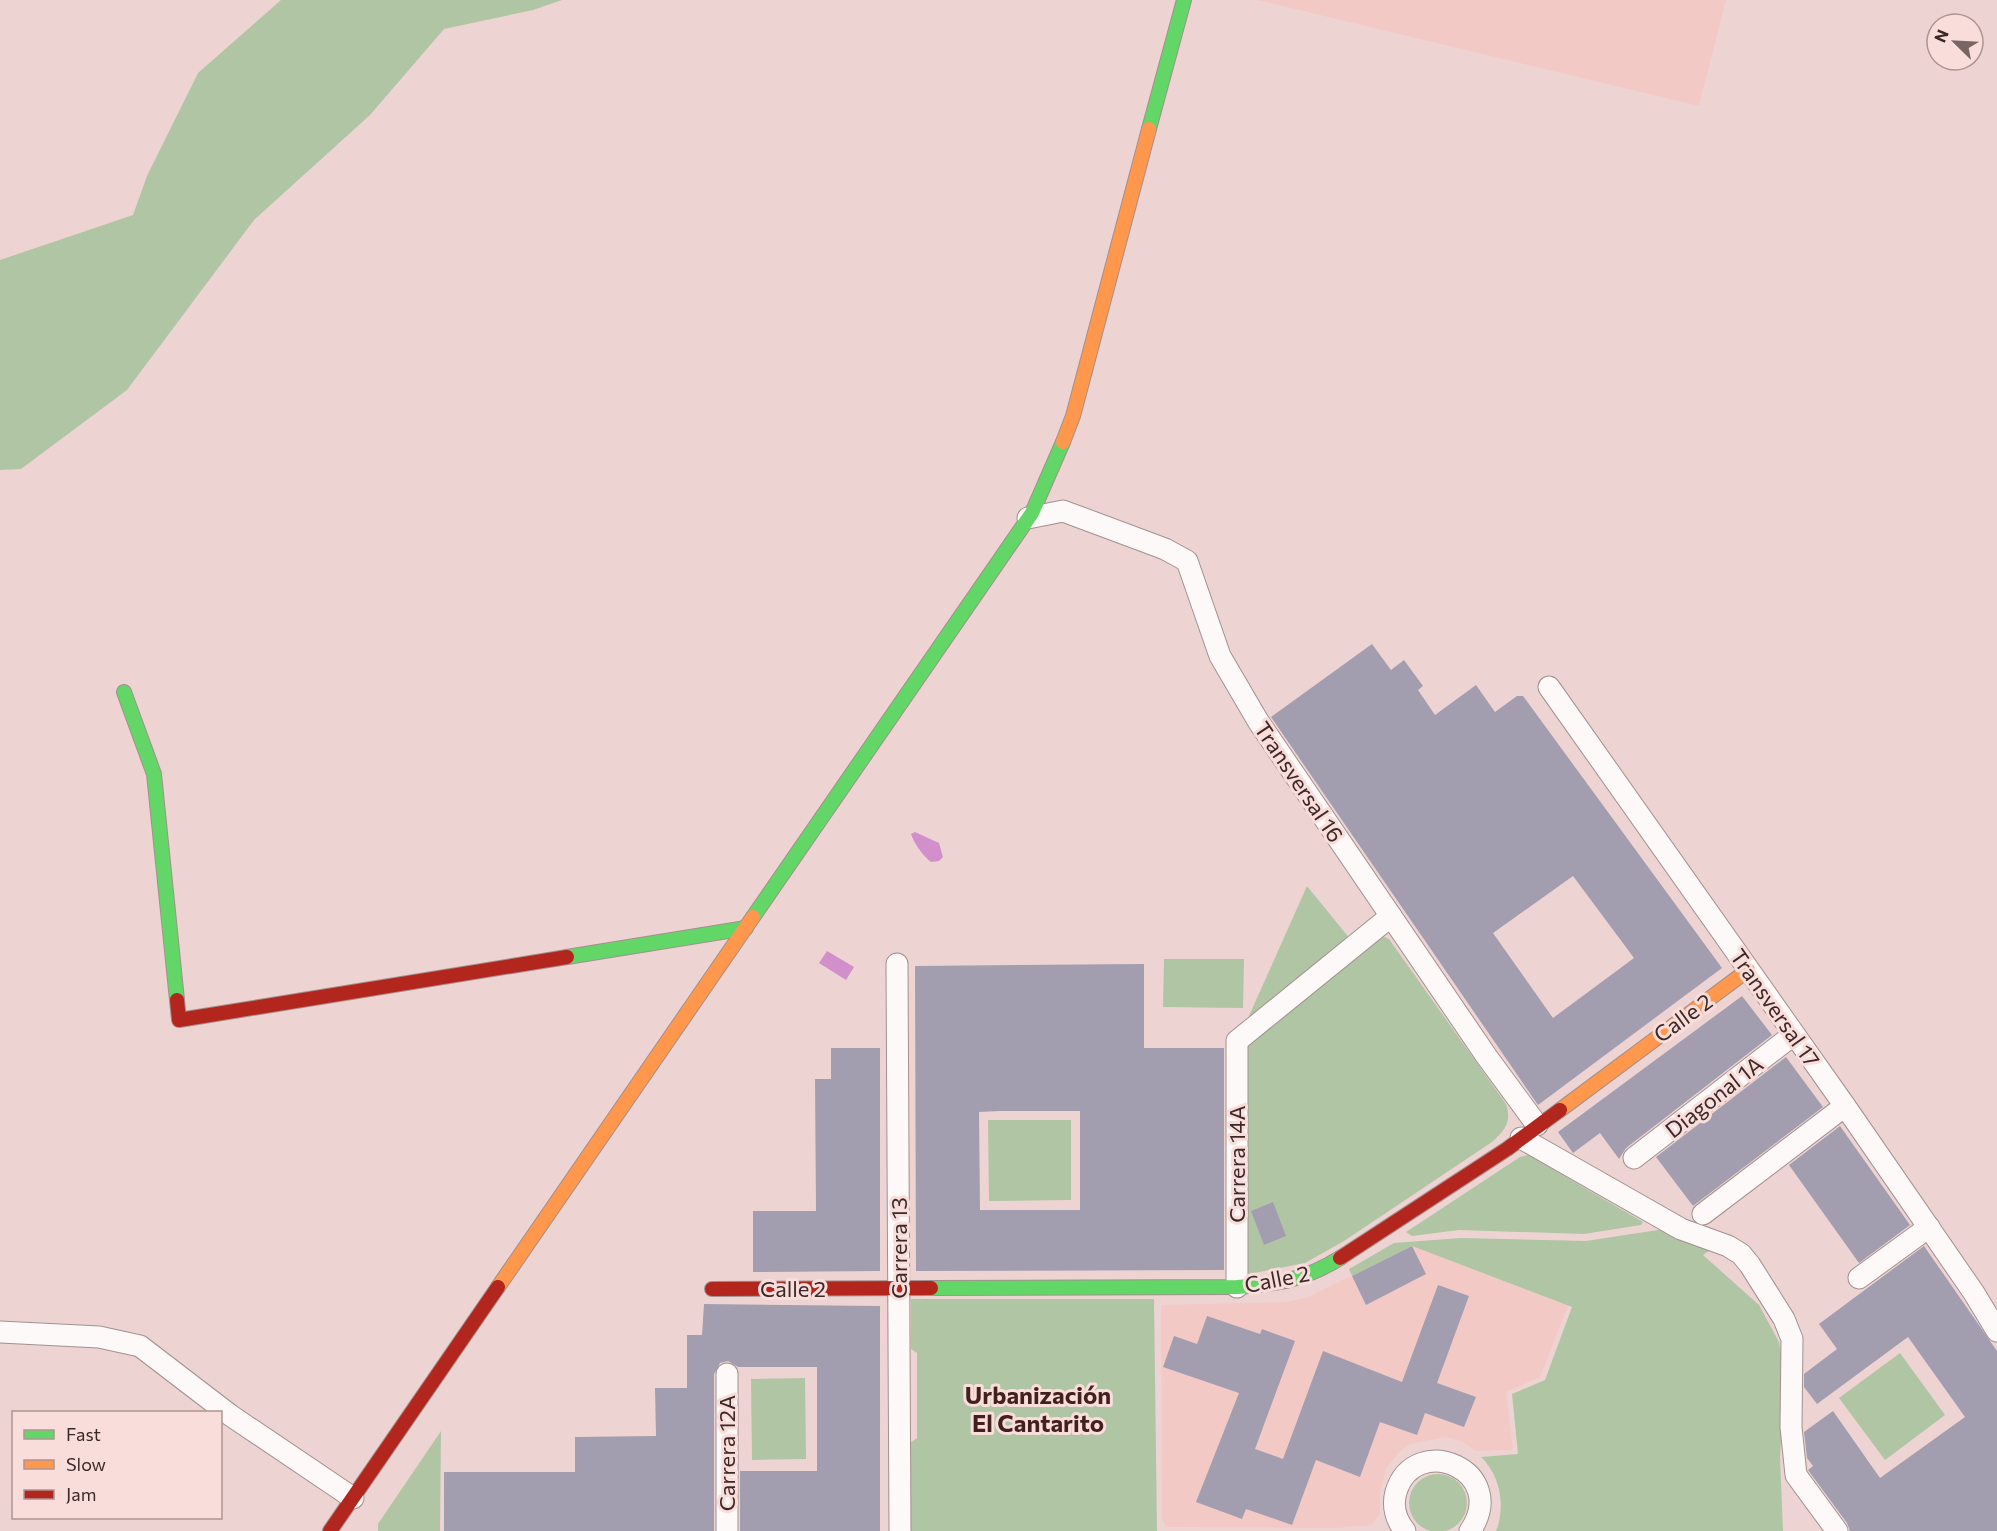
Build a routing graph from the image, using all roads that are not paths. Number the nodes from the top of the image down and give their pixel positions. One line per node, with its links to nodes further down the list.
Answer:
1 (1184, 0): 2 (street)
2 (1048, 482): 3 (street); 4 (street)
3 (1063, 511): 4 (street); 7 (street, Transversal 16)
4 (1028, 518): 8 (street)
5 (1549, 687): 10 (street, Transversal 17)
6 (124, 692): 8 (street)
7 (1390, 916): 13 (street, Transversal 16); 18 (street, Carrera 14A)
8 (746, 928): 24 (street)
9 (897, 964): 19 (street, Carrera 13)
10 (1748, 970): 11 (street, Transversal 17); 13 (street, Calle 2)
11 (1793, 1035): 12 (street, Transversal 17); 14 (street, Diagonal 1A)
12 (1845, 1106): 15 (street); 16 (street, Transversal 17)
13 (1529, 1132): 18 (street, Calle 2); 30 (street)
14 (1634, 1158)
15 (1702, 1214)
16 (1929, 1227): 17 (street); 21 (street, Transversal 17)
17 (1859, 1278)
18 (1237, 1287): 19 (street, Calle 2)
19 (899, 1288): 20 (street, Calle 2); 28 (street, Carrera 13)
20 (712, 1289)
21 (1997, 1331)
22 (0, 1332): 24 (street)
23 (727, 1374): 27 (street, Carrera 12A)
24 (353, 1498): 26 (street)
25 (1398, 1527): 29 (street)
26 (330, 1531)
27 (727, 1531)
28 (900, 1531)
29 (1470, 1531)
30 (1837, 1531)

